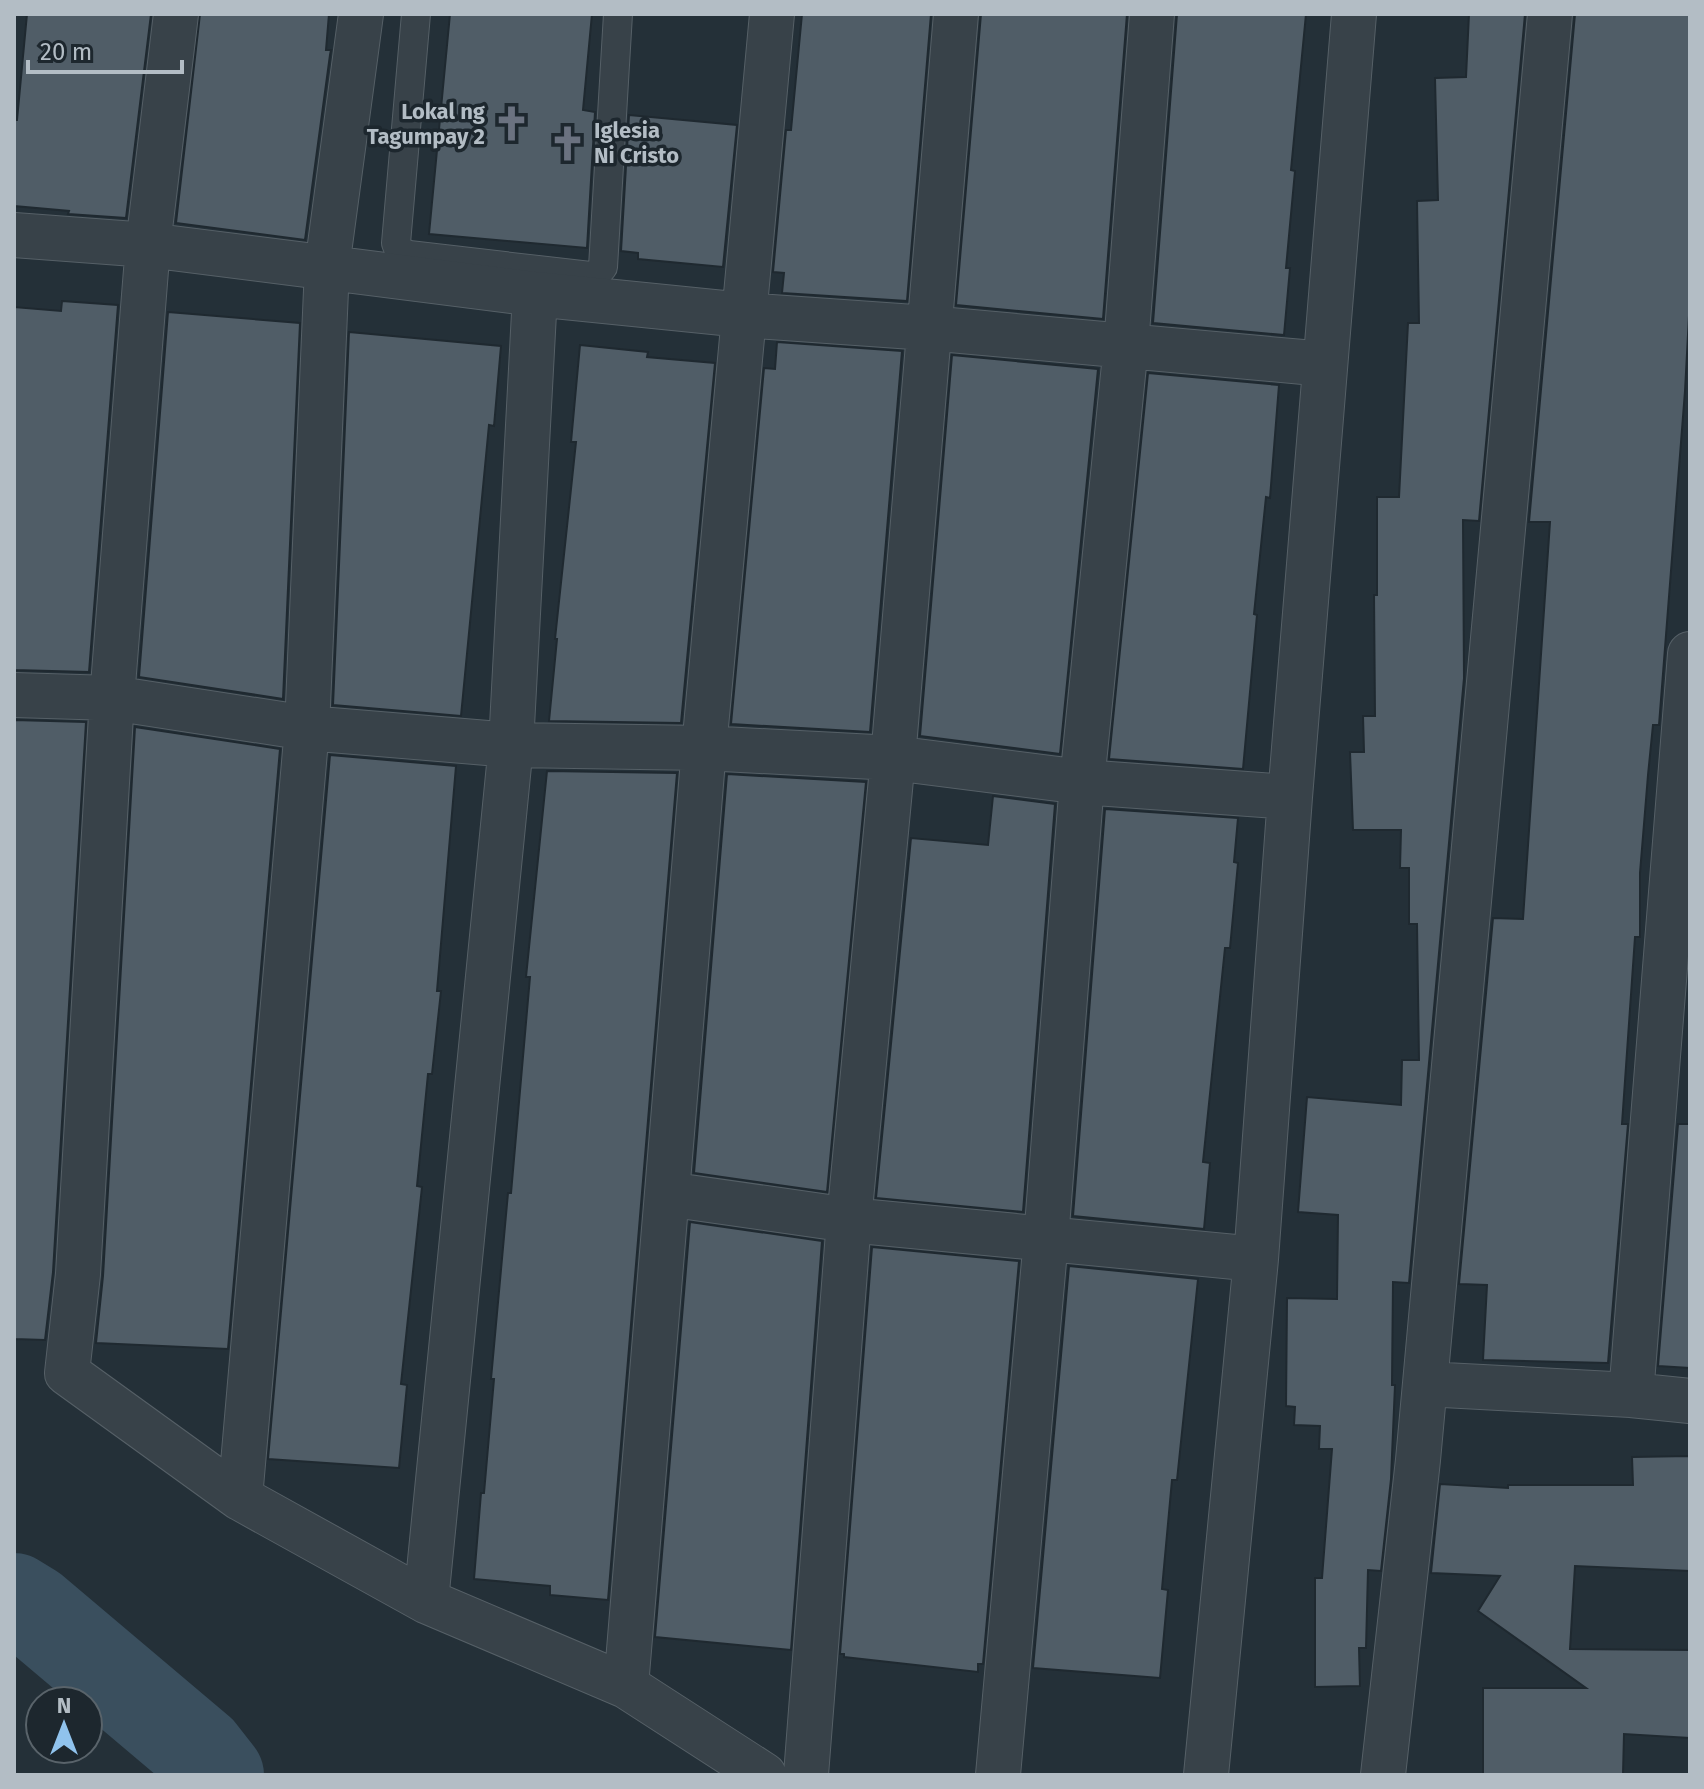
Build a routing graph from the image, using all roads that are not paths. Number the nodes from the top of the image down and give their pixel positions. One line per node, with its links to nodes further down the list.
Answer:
1 (176, 14): 11 (street)
2 (361, 14): 12 (street)
3 (416, 14): 4 (lane)
4 (618, 14)
5 (772, 14): 14 (street)
6 (956, 14): 15 (street)
7 (1152, 14): 16 (street)
8 (1354, 14): 17 (street)
9 (1550, 14): 31 (street)
10 (14, 235): 11 (street)
11 (148, 245): 12 (street); 20 (street)
12 (327, 267): 13 (street); 21 (street)
13 (535, 294): 14 (street); 22 (street)
14 (743, 315): 15 (street); 23 (street)
15 (928, 328): 16 (street); 24 (street)
16 (1126, 345): 17 (street); 25 (street)
17 (1325, 364): 26 (street)
18 (1690, 654): 32 (street)
19 (14, 695): 20 (street)
20 (112, 698): 21 (street); 34 (street)
21 (307, 728): 22 (street); 34 (street)
22 (511, 745): 23 (street); 35 (street)
23 (704, 748): 24 (street); 27 (street)
24 (893, 758): 25 (street); 28 (street)
25 (1082, 782): 26 (street); 29 (street)
26 (1290, 797): 30 (street)
27 (667, 1194): 28 (street); 36 (street)
28 (849, 1220): 29 (street); 38 (street)
29 (1046, 1239): 30 (street); 39 (street)
30 (1256, 1259): 40 (street)
31 (1425, 1384): 32 (street); 41 (street)
32 (1631, 1395): 33 (street)
33 (1690, 1401)
34 (240, 1498): 35 (street)
35 (426, 1601): 36 (street)
36 (626, 1686): 37 (street)
37 (764, 1775)
38 (806, 1775)
39 (998, 1775)
40 (1206, 1775)
41 (1383, 1775)

